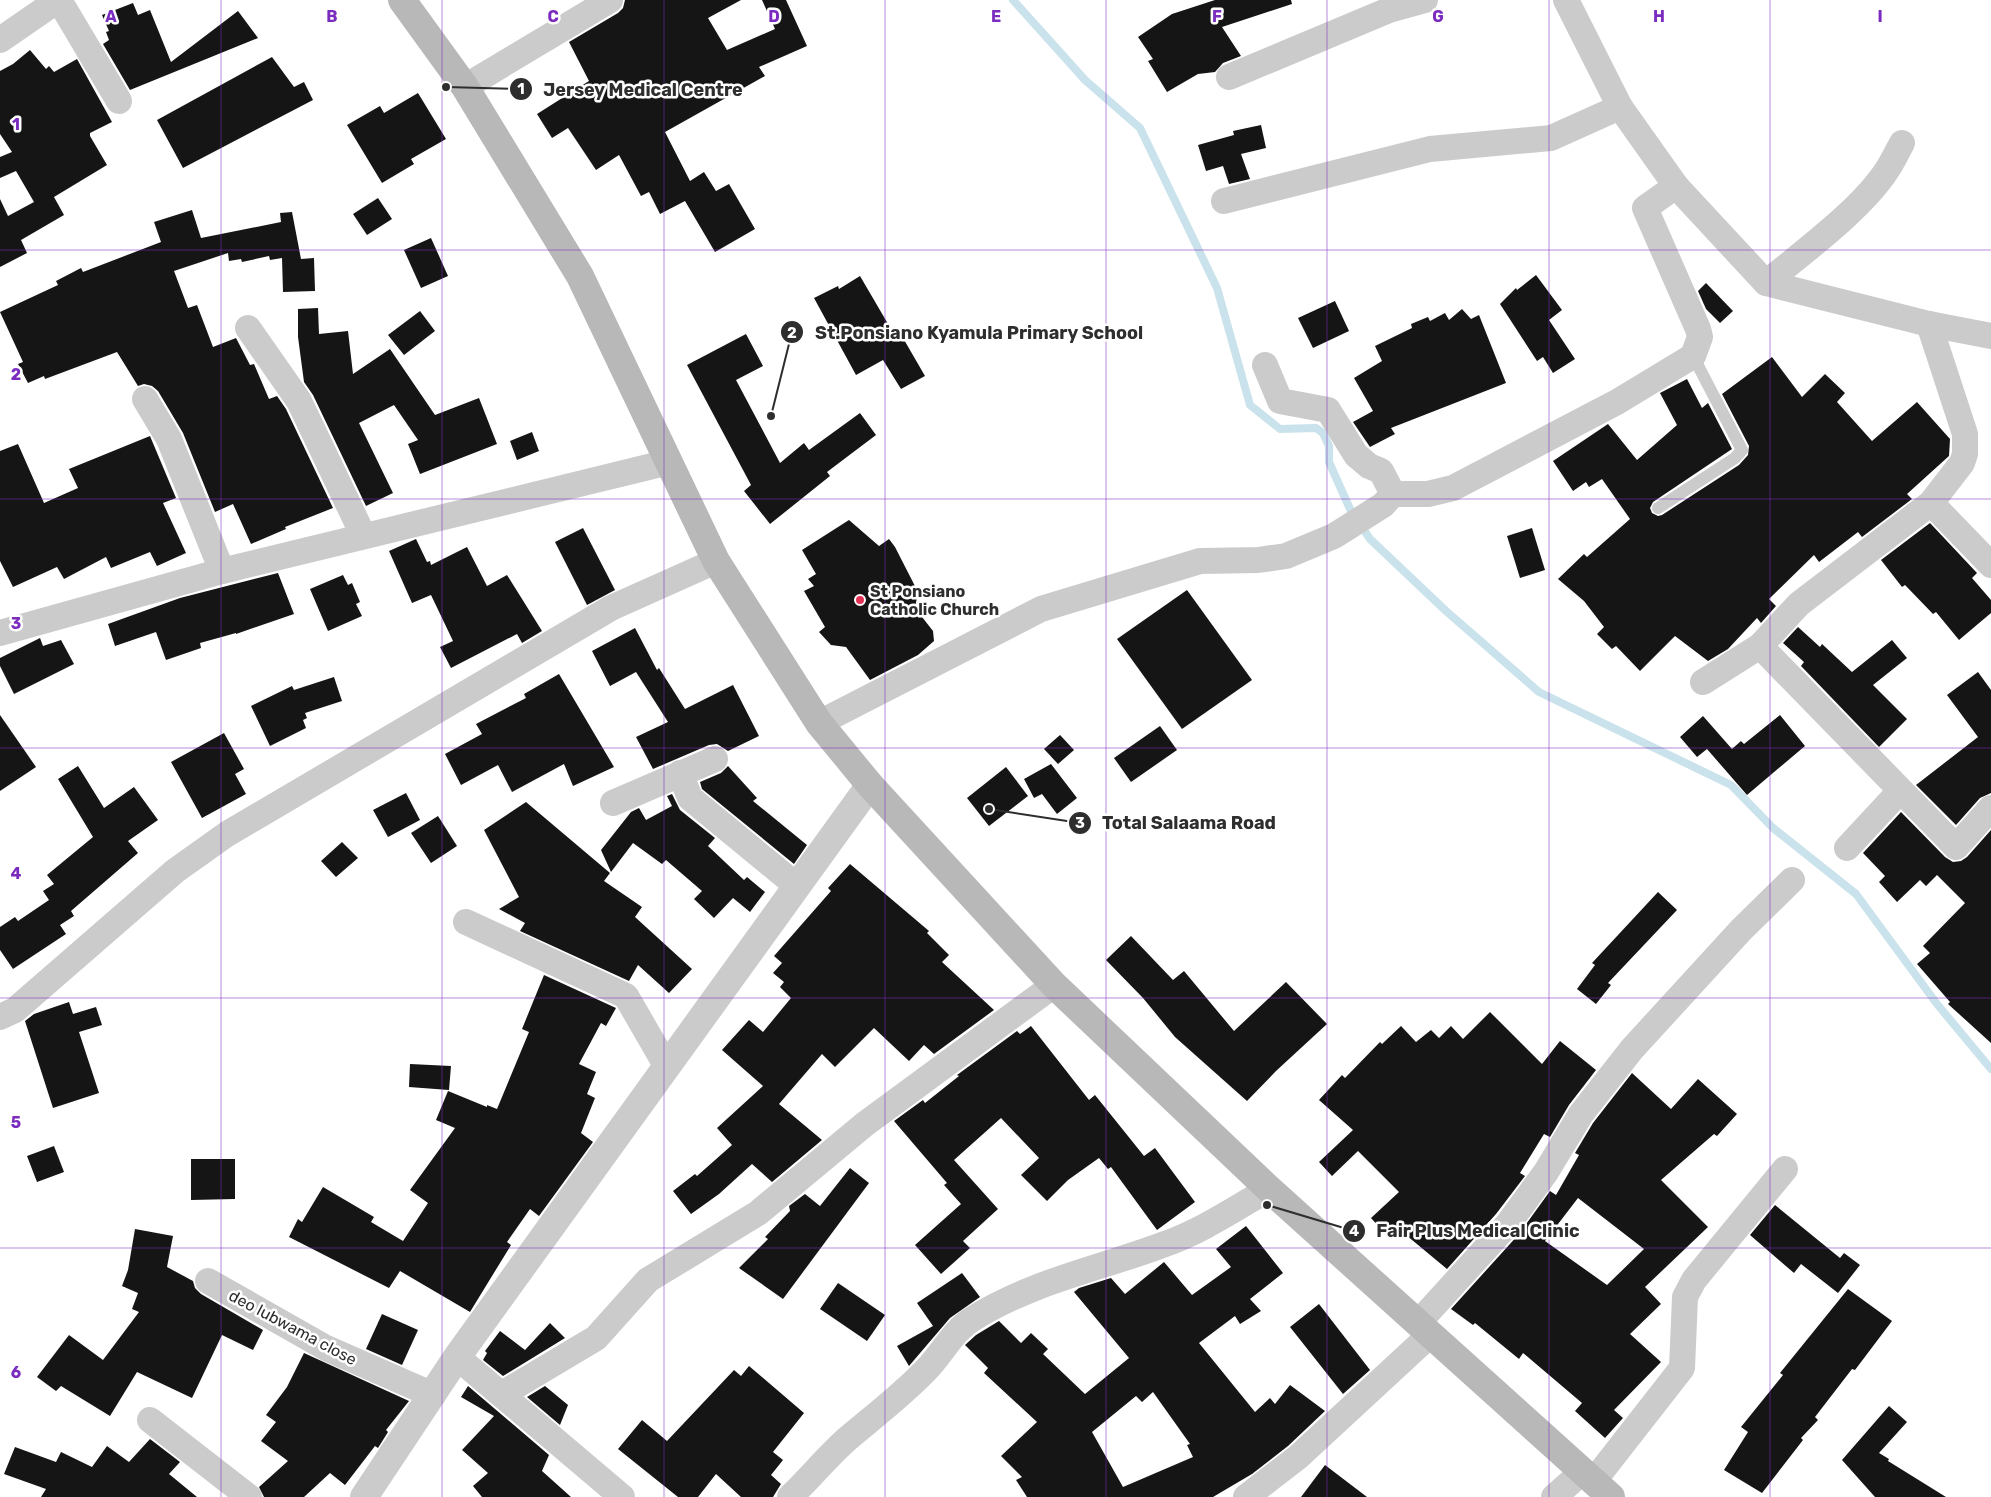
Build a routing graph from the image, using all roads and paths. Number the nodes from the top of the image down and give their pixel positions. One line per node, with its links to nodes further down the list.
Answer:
1 (58, 0): 6 (street); 9 (street)
2 (402, 0): 8 (main road)
3 (610, 0): 8 (street)
4 (1425, 0): 7 (street)
5 (1566, 0): 10 (street)
6 (0, 40)
7 (1229, 77)
8 (465, 87): 21 (main road)
9 (119, 101)
10 (1620, 107): 12 (street); 13 (street)
11 (1902, 143): 14 (street)
12 (1676, 186): 14 (street); 18 (street)
13 (1224, 201)
14 (1766, 283): 15 (street)
15 (1929, 324): 17 (street); 23 (street)
16 (248, 328): 25 (street)
17 (1991, 336)
18 (1693, 356): 22 (street); 24 (lane)
19 (1265, 365): 22 (street)
20 (145, 399): 28 (street)
21 (669, 462): 25 (street); 26 (main road)
22 (1393, 494): 32 (street)
23 (1931, 503): 27 (street); 30 (street)
24 (1658, 508)
25 (363, 535): 28 (street)
26 (716, 561): 32 (main road); 44 (street)
27 (1991, 565)
28 (222, 571): 29 (street)
29 (0, 633)
30 (1760, 646): 31 (street); 36 (street)
31 (1703, 682)
32 (819, 724): 35 (main road)
33 (715, 759): 34 (street)
34 (680, 773): 37 (street); 41 (street)
35 (870, 785): 41 (street); 43 (main road)
36 (1900, 791): 38 (street); 39 (street)
37 (613, 803)
38 (1991, 808)
39 (1847, 848)
40 (1792, 880): 49 (street)
41 (798, 886): 45 (street)
42 (466, 922): 45 (street)
43 (1054, 985): 47 (main road); 52 (street)
44 (0, 1016)
45 (667, 1067): 50 (street)
46 (1785, 1169): 54 (street)
47 (1269, 1189): 49 (main road); 58 (street)
48 (208, 1282): 51 (street, deo lubwama close)
49 (1425, 1328): 54 (main road); 59 (street)
50 (458, 1357): 51 (street); 52 (street)
51 (433, 1394): 56 (street)
52 (502, 1394): 57 (street)
53 (150, 1420): 55 (street)
54 (1595, 1484): 60 (street)
55 (249, 1497)
56 (364, 1497)
57 (622, 1497)
58 (790, 1497)
59 (1246, 1497)
60 (1554, 1497)

